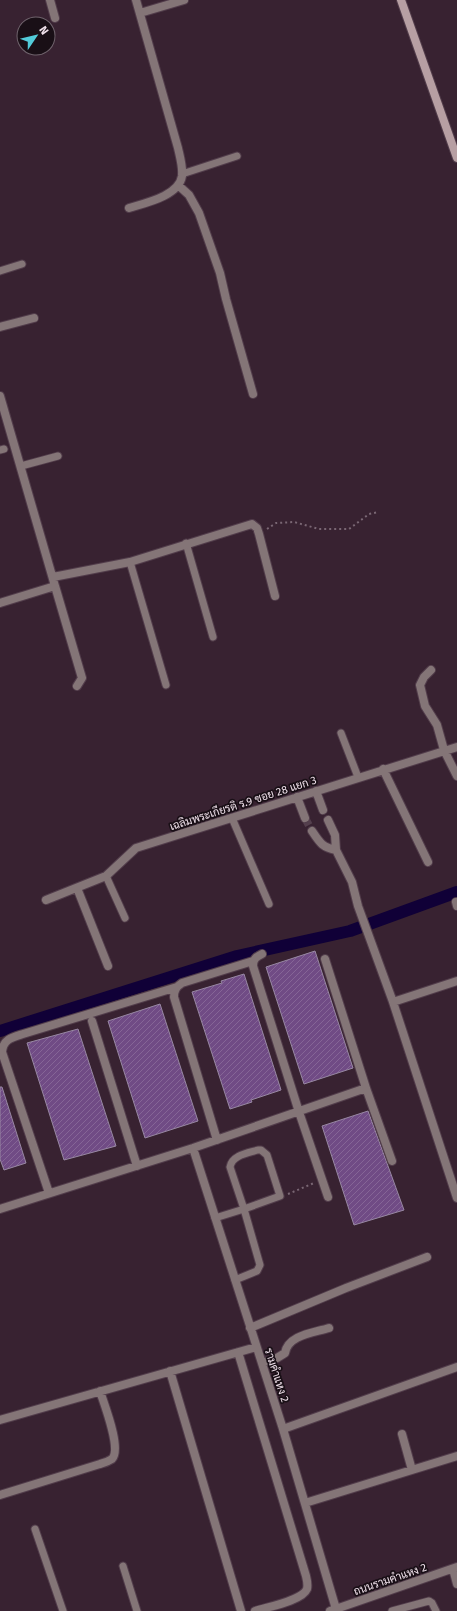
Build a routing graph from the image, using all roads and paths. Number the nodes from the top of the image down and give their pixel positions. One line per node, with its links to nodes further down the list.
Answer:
1 (50, 0): 6 (street)
2 (136, 0): 5 (street)
3 (184, 0): 5 (street)
4 (401, 0): 8 (street)
5 (140, 12): 9 (street)
6 (54, 16)
7 (237, 156): 9 (lane)
8 (457, 157)
9 (182, 174): 10 (street)
10 (178, 185): 11 (street); 16 (street)
11 (129, 208)
12 (22, 264): 13 (lane)
13 (0, 270)
14 (34, 318): 15 (street)
15 (0, 327)
16 (253, 394)
17 (0, 396): 19 (street)
18 (58, 456): 19 (lane)
19 (20, 466): 24 (street)
20 (379, 512): 21 (path)
21 (259, 534): 22 (street); 26 (street)
22 (186, 544): 23 (street); 28 (lane)
23 (130, 562): 24 (street); 30 (lane)
24 (53, 577): 25 (street)
25 (55, 586): 27 (street); 31 (street)
26 (275, 596)
27 (0, 602)
28 (213, 637)
29 (431, 670): 34 (street)
30 (166, 685)
31 (77, 686)
32 (342, 733): 37 (lane)
33 (457, 747): 34 (street, เฉลิมพระเกียรติ ร.9 ซอย 28 แยก 3)
34 (444, 750): 35 (street, เฉลิมพระเกียรติ ร.9 ซอย 28 แยก 3); 36 (street)
35 (383, 769): 37 (street, เฉลิมพระเกียรติ ร.9 ซอย 28 แยก 3); 46 (street)
36 (457, 776)
37 (358, 777): 38 (street, เฉลิมพระเกียรติ ร.9 ซอย 28 แยก 3)
38 (316, 791): 39 (street, เฉลิมพระเกียรติ ร.9 ซอย 28 แยก 3); 40 (street)
39 (297, 797): 41 (street, เฉลิมพระเกียรติ ร.9 ซอย 28 แยก 3); 42 (street)
40 (323, 810)
41 (232, 818): 47 (street, เฉลิมพระเกียรติ ร.9 ซอย 28 แยก 3); 50 (lane)
42 (305, 818)
43 (328, 820): 45 (street)
44 (312, 831): 45 (street)
45 (336, 850): 58 (street)
46 (428, 862)
47 (106, 876): 48 (street, เฉลิมพระเกียรติ ร.9 ซอย 28 แยก 3); 51 (lane)
48 (77, 888): 49 (street, เฉลิมพระเกียรติ ร.9 ซอย 28 แยก 3); 55 (street)
49 (46, 900)
50 (269, 904)
51 (125, 918)
52 (262, 954): 54 (street)
53 (325, 959): 60 (street)
54 (253, 961): 57 (street); 61 (street)
55 (108, 966)
56 (457, 981): 58 (street)
57 (177, 987): 62 (street); 68 (street)
58 (393, 1002): 70 (street)
59 (92, 1021): 65 (street)
60 (366, 1088): 61 (street); 64 (street)
61 (299, 1112): 62 (street); 66 (street)
62 (217, 1140): 63 (street)
63 (193, 1148): 65 (street); 73 (street, รามคำแหง 2)
64 (392, 1161)
65 (137, 1166): 68 (street)
66 (322, 1180): 67 (path); 69 (street)
67 (297, 1191)
68 (50, 1193): 71 (street)
69 (328, 1197)
70 (457, 1198)
71 (0, 1209)
72 (244, 1209): 72 (lane); 73 (lane); 75 (lane)
73 (215, 1218): 75 (street, รามคำแหง 2)
74 (427, 1257): 76 (street)
75 (235, 1280): 76 (street, รามคำแหง 2)
76 (250, 1328): 78 (street, รามคำแหง 2)
77 (329, 1328): 80 (street)
78 (256, 1346): 79 (street); 80 (street, รามคำแหง 2)
79 (238, 1352): 82 (street); 100 (street)
80 (262, 1363): 85 (street, รามคำแหง 2)
81 (457, 1367): 85 (street)
82 (170, 1371): 83 (street); 99 (street)
83 (100, 1391): 84 (street); 89 (street)
84 (0, 1420)
85 (283, 1429): 90 (street, รามคำแหง 2)
86 (402, 1434): 88 (street)
87 (457, 1456): 88 (street)
88 (412, 1470): 90 (street)
89 (0, 1495)
90 (305, 1503): 96 (street, รามคำแหง 2)
91 (35, 1529): 97 (lane)
92 (123, 1566): 98 (lane)
93 (455, 1568): 94 (street); 96 (street, ถนนรามคำแหง 2)
94 (457, 1584)
95 (405, 1609): 101 (lane); 102 (lane)
96 (333, 1610)
97 (63, 1611)
98 (137, 1611)
99 (241, 1611)
100 (255, 1611)
101 (392, 1611)
102 (436, 1611)

